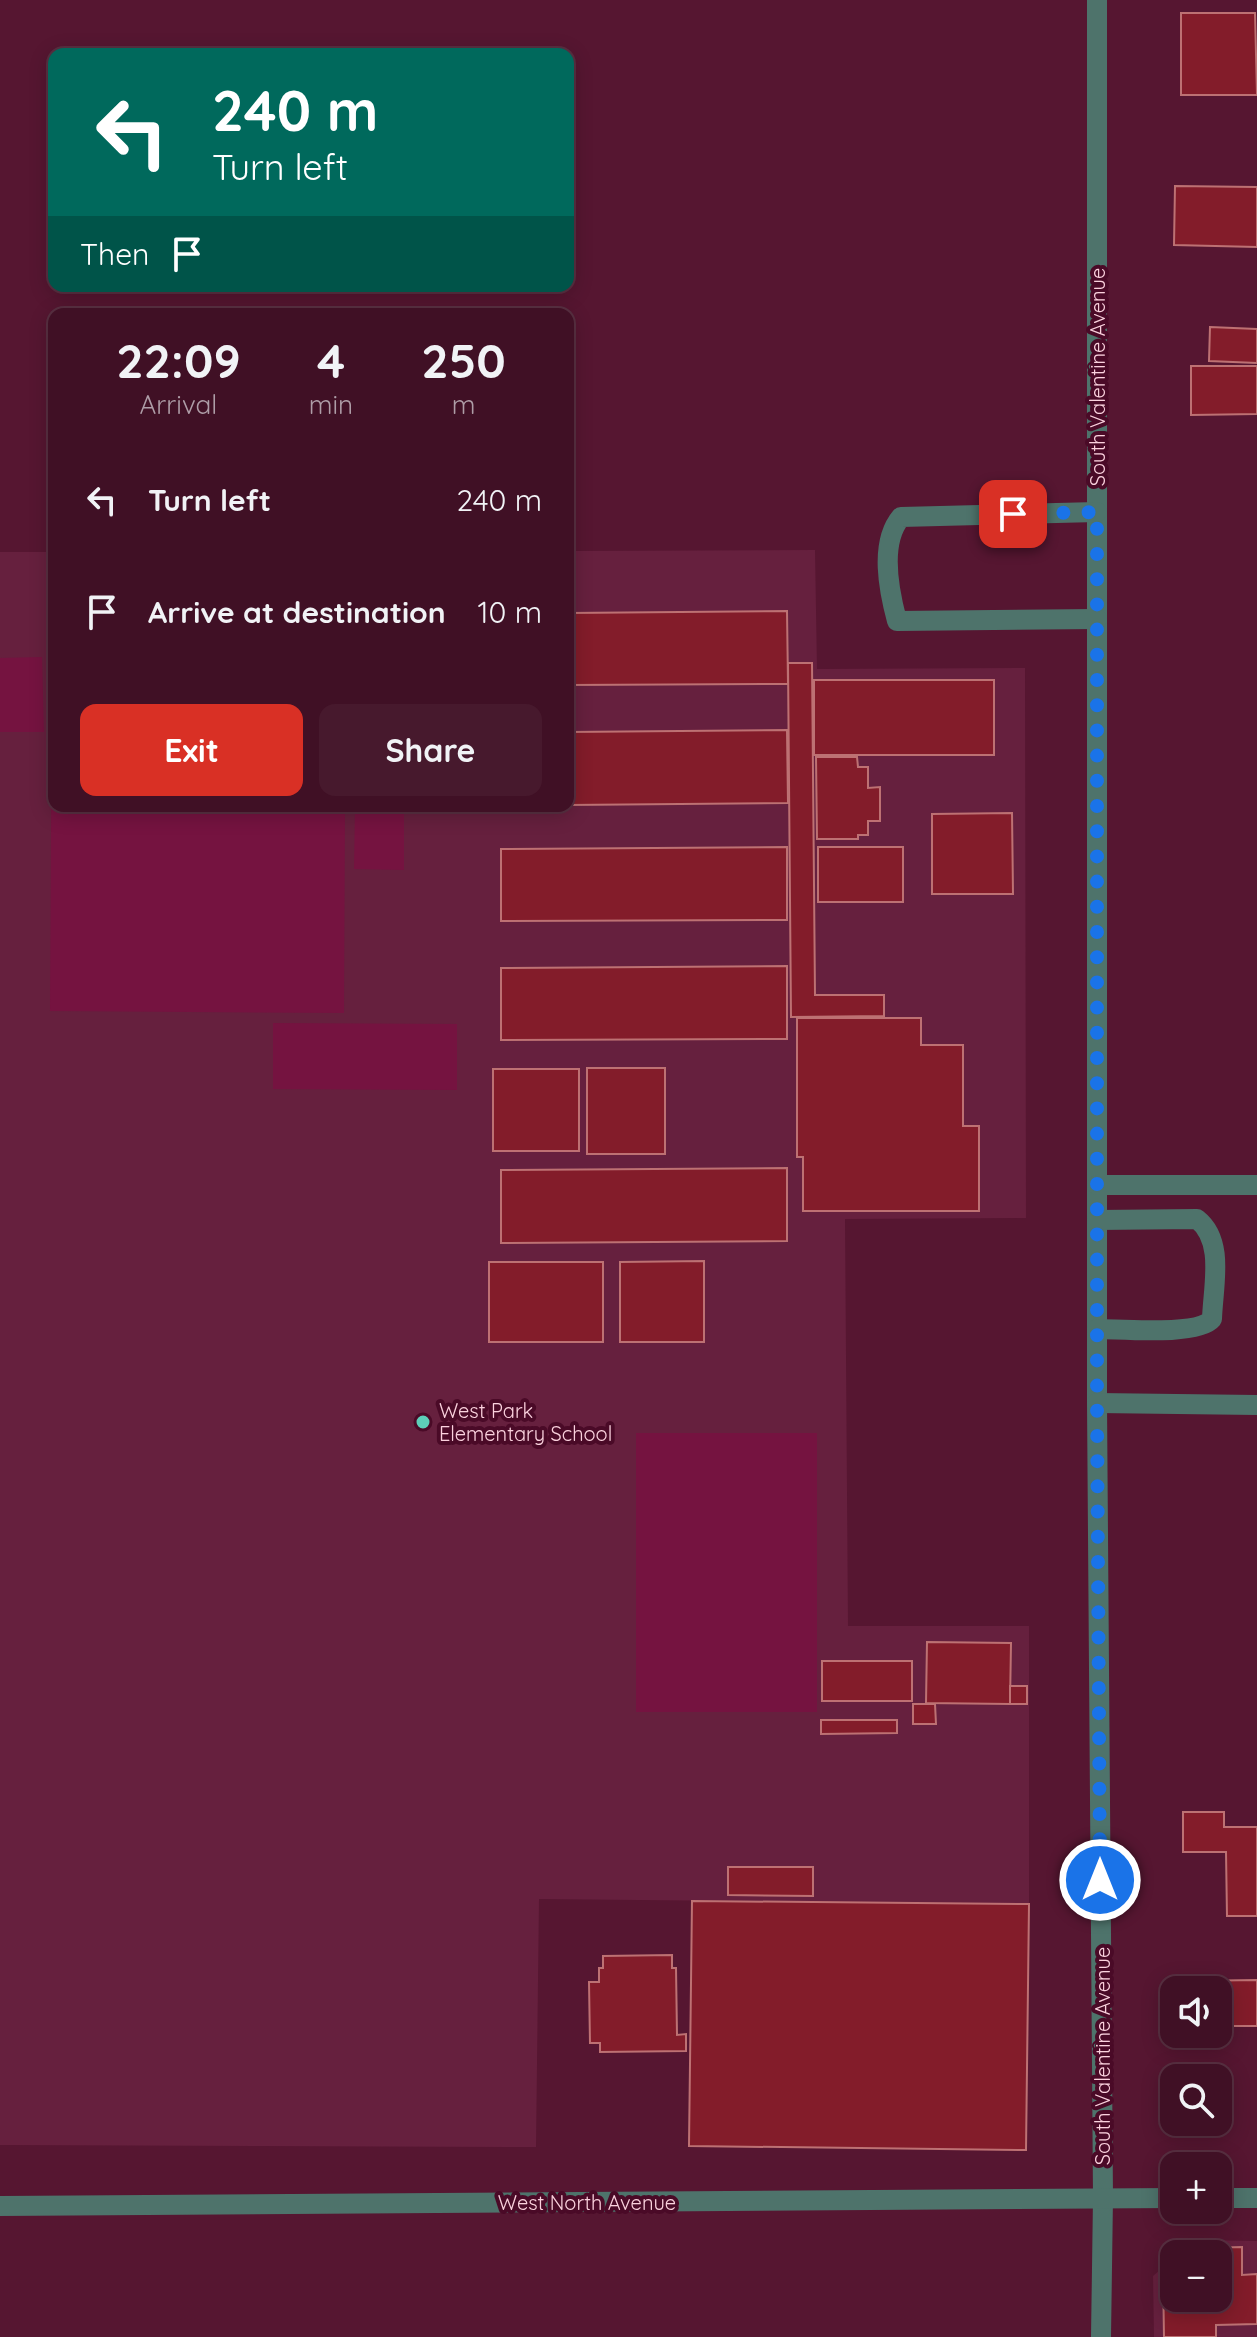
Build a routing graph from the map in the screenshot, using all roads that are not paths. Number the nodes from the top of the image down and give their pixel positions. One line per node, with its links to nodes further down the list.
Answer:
1 (1097, 0): 2 (street, South Valentine Avenue)
2 (1097, 512): 3 (street, South Valentine Avenue); 3 (street)
3 (1097, 619): 4 (street, South Valentine Avenue)
4 (1097, 1185): 5 (street); 6 (street, South Valentine Avenue)
5 (1257, 1185)
6 (1097, 1220): 7 (street, South Valentine Avenue); 7 (street)
7 (1097, 1329): 8 (street, South Valentine Avenue)
8 (1097, 1403): 9 (street); 10 (street, South Valentine Avenue)
9 (1257, 1405)
10 (1103, 2198): 11 (street, West North Avenue); 14 (street, West North Avenue); 15 (street, South Valentine Avenue)
11 (1160, 2198)
12 (1232, 2198): 13 (street)
13 (1257, 2198)
14 (0, 2206)
15 (1101, 2337)

